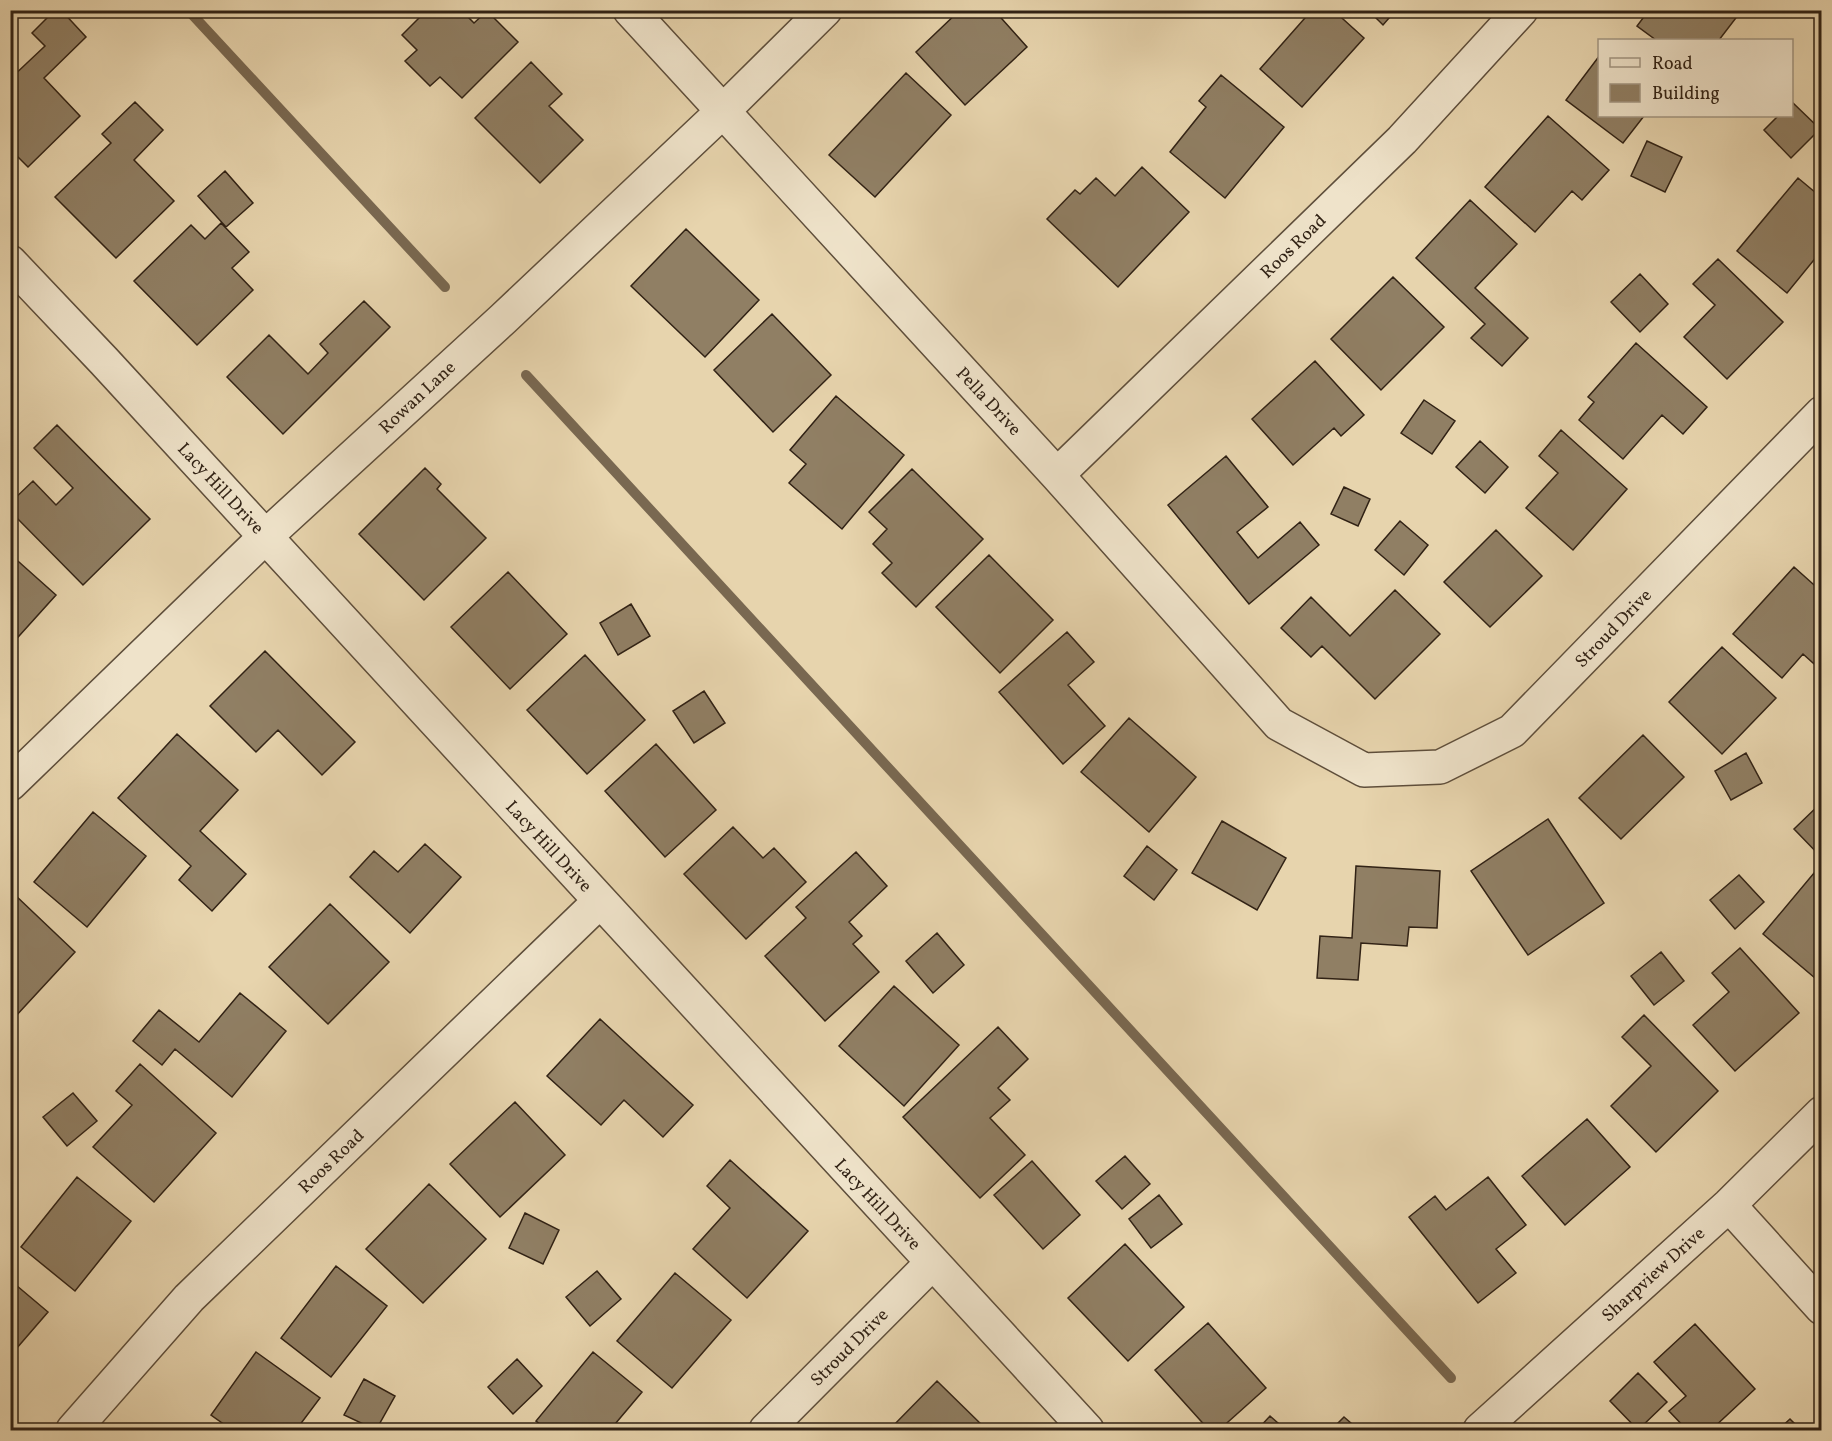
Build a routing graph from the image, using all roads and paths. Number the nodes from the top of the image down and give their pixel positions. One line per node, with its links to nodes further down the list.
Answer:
1 (630, 10): 4 (street, Pella Drive)
2 (825, 10): 4 (street, Rowan Lane)
3 (1521, 10): 7 (street, Roos Road)
4 (723, 111): 7 (street, Pella Drive); 8 (street, Rowan Lane)
5 (10, 262): 8 (street, Lacy Hill Drive)
6 (1821, 413): 9 (street, Stroud Drive)
7 (1057, 475): 9 (street, Pella Drive)
8 (265, 537): 10 (street, Rowan Lane); 11 (street, Lacy Hill Drive)
9 (1364, 770)
10 (10, 784)
11 (600, 901): 14 (street, Lacy Hill Drive); 16 (street, Roos Road)
12 (1821, 1113): 13 (street, Sharpview Drive)
13 (1729, 1205): 15 (street); 19 (street, Sharpview Drive)
14 (932, 1263): 17 (street, Stroud Drive); 18 (street, Lacy Hill Drive)
15 (1821, 1308)
16 (73, 1431)
17 (766, 1431)
18 (1087, 1431)
19 (1480, 1431)

